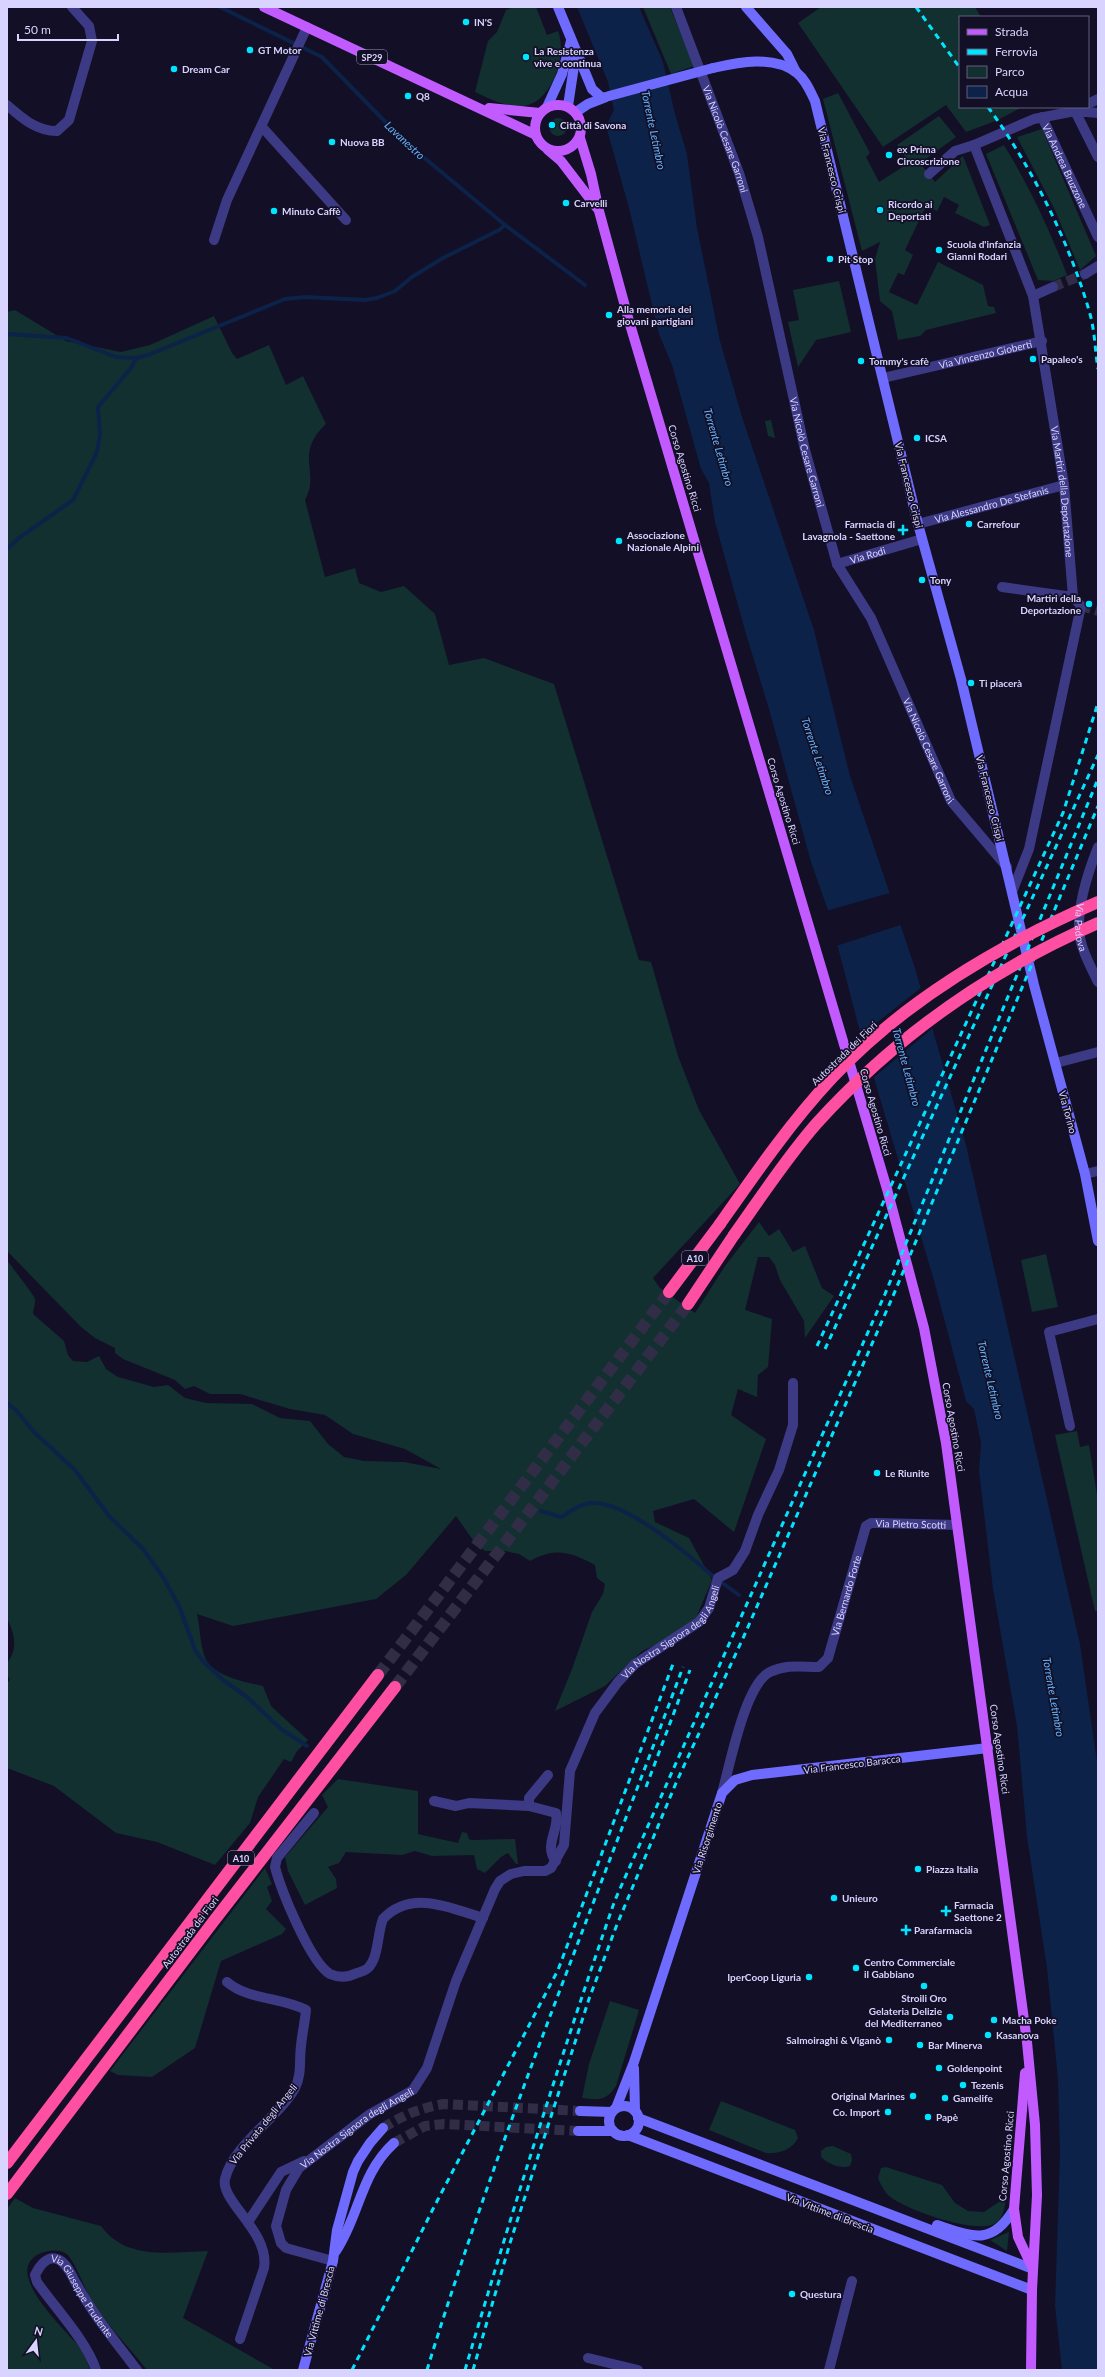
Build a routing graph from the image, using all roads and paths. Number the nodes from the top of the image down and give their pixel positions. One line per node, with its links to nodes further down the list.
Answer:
1 (72, 7): 12 (street)
2 (264, 7): 6 (main road, SP29)
3 (558, 7): 7 (street)
4 (676, 7): 39 (street, Via Nicolò Cesare Garroni)
5 (746, 7): 8 (street)
6 (306, 31): 13 (main road, SP29); 19 (street)
7 (571, 41): 9 (street); 14 (street); 16 (street)
8 (796, 72): 9 (street, Via Francesco Crispi, bridge); 35 (street, Via Francesco Crispi)
9 (605, 97): 14 (street, Via Francesco Crispi)
10 (1098, 98): 11 (street)
11 (1089, 103)
12 (7, 105)
13 (481, 108): 16 (main road, SP29); 20 (main road, SP29)
14 (572, 109): 16 (main road); 21 (main road)
15 (1079, 109): 17 (street, Via Andrea Bruzzone); 18 (street, Via Andrea Bruzzone); 24 (street)
16 (543, 110): 20 (main road)
17 (1098, 113)
18 (1042, 117): 22 (street, Via Andrea Bruzzone); 28 (street, Via Andrea Bruzzone)
19 (262, 126): 27 (street); 29 (street)
20 (536, 135): 23 (main road)
21 (580, 138): 23 (main road); 26 (main road, Corso Agostino Ricci)
22 (974, 146): 25 (street); 33 (street, Via Martiri della Deportazione)
23 (545, 148): 26 (main road, Corso Agostino Ricci)
24 (1098, 157)
25 (929, 174)
26 (599, 212): 59 (main road, Corso Agostino Ricci)
27 (346, 220)
28 (1098, 237)
29 (214, 240)
30 (1098, 266): 31 (street)
31 (1085, 274)
32 (1053, 287): 33 (street)
33 (1033, 296): 34 (street, Via Martiri della Deportazione)
34 (1042, 341): 35 (street, Via Vincenzo Gioberti); 36 (street, Via Martiri della Deportazione)
35 (883, 378): 37 (street, Via Francesco Crispi)
36 (1064, 485): 37 (street, Via Alessandro De Stefanis); 41 (street, Via Martiri della Deportazione)
37 (918, 524): 38 (street, Via Francesco Crispi)
38 (922, 540): 39 (street, Via Rodi); 43 (street, Via Francesco Crispi)
39 (837, 564): 43 (street, Via Nicolò Cesare Garroni)
40 (1002, 587): 41 (street)
41 (1073, 597): 44 (street)
42 (1098, 847): 47 (street, Via Padova)
43 (1007, 867): 44 (street, Via Francesco Crispi)
44 (1012, 892): 48 (street, Via Francesco Crispi)
45 (1098, 902): 54 (highway, Autostrada dei Fiori / A10, bridge)
46 (1098, 923): 55 (highway, A10, bridge)
47 (1098, 982)
48 (1034, 984): 50 (street, Via Torino)
49 (1098, 1052): 50 (street)
50 (1056, 1063): 52 (street, Via Torino)
51 (1098, 1171): 52 (street)
52 (1084, 1174): 53 (street, Via Torino)
53 (1098, 1241)
54 (670, 1292)
55 (688, 1304)
56 (1098, 1319): 58 (street)
57 (793, 1383): 70 (street, Via Nostra Signora degli Angeli)
58 (1070, 1426)
59 (957, 1525): 60 (street, Via Pietro Scotti); 64 (main road, Corso Agostino Ricci)
60 (866, 1526): 61 (street, Via Bernardo Forte)
61 (823, 1665): 66 (street, Via Risorgimento)
62 (378, 1675): 84 (highway, Autostrada dei Fiori / A10)
63 (395, 1687): 85 (highway, Autostrada dei Fiori / A10)
64 (988, 1748): 66 (street, Via Francesco Baracca); 73 (main road, Corso Agostino Ricci)
65 (548, 1775): 68 (street)
66 (722, 1793): 74 (street, Via Risorgimento)
67 (434, 1801): 68 (street)
68 (529, 1806): 70 (street)
69 (314, 1813): 71 (street)
70 (556, 1861): 71 (street, Via Nostra Signora degli Angeli)
71 (483, 1918): 83 (street, Via Nostra Signora degli Angeli)
72 (227, 1982): 87 (street, Via Privata degli Angeli)
73 (1027, 2042): 86 (main road, Corso Agostino Ricci); 90 (main road, Corso Agostino Ricci)
74 (634, 2062): 75 (street, Via Risorgimento); 77 (street, Via Risorgimento)
75 (614, 2110): 76 (street); 77 (street); 80 (street)
76 (580, 2111)
77 (636, 2114): 81 (street); 88 (street, Via Vittime di Brescia)
78 (383, 2128): 89 (street, Via Vittime di Brescia)
79 (578, 2130): 80 (street)
80 (613, 2131): 81 (street)
81 (628, 2135): 92 (street, Via Vittime di Brescia)
82 (394, 2143): 89 (street, Via Vittime di Brescia)
83 (312, 2158): 87 (street); 89 (street, Via Nostra Signora degli Angeli)
84 (7, 2163)
85 (7, 2194)
86 (1014, 2209): 88 (street, Via Vittime di Brescia); 90 (main road, Corso Agostino Ricci)
87 (248, 2222): 93 (street, Via Privata degli Angeli)
88 (912, 2222): 90 (street, Via Vittime di Brescia)
89 (334, 2257): 97 (street, Via Vittime di Brescia)
90 (1033, 2268): 92 (main road, Corso Agostino Ricci)
91 (852, 2281): 99 (street)
92 (1032, 2290): 100 (main road, Corso Agostino Ricci)
93 (240, 2340)
94 (588, 2358): 98 (street)
95 (96, 2370): 96 (street, Via Giuseppe Prudente)
96 (137, 2370)
97 (303, 2370)
98 (638, 2370)
99 (829, 2370)
100 (1031, 2370)

